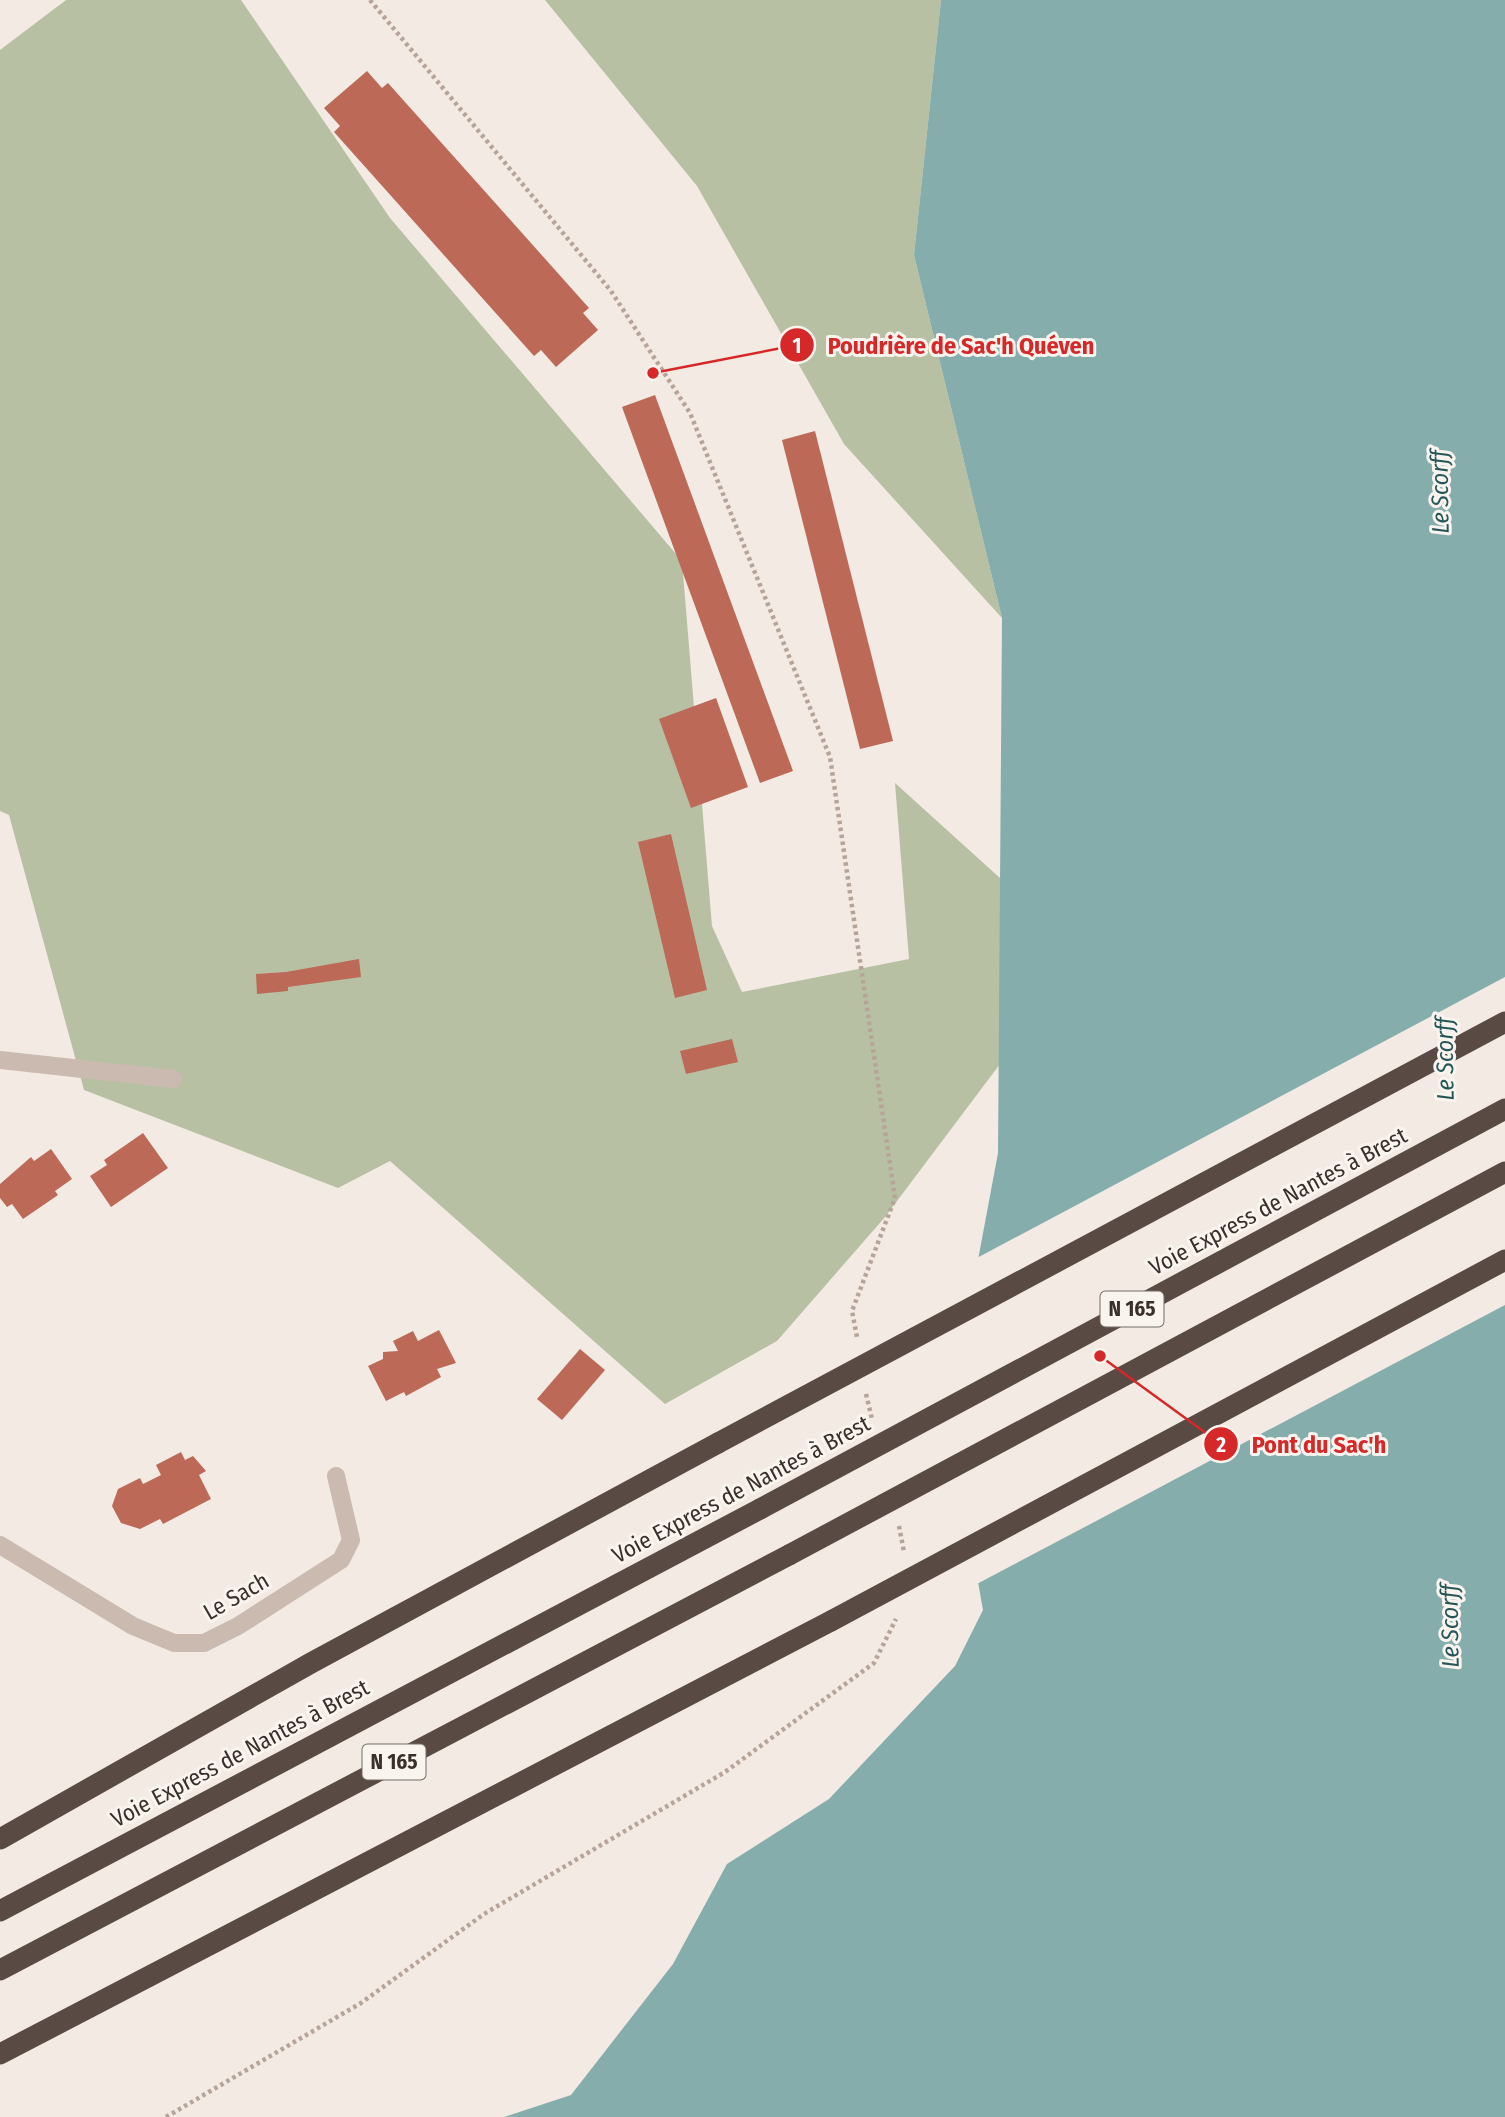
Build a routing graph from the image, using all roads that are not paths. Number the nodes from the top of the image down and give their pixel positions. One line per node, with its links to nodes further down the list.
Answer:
1 (1505, 1022): 9 (highway, bridge)
2 (0, 1060): 3 (street)
3 (173, 1079)
4 (1505, 1109): 10 (highway, Voie Express de Nantes à Brest / N 165, bridge)
5 (1505, 1172): 11 (highway, N 165, bridge)
6 (1505, 1260): 12 (highway, bridge)
7 (336, 1476): 8 (street, Le Sach)
8 (0, 1545)
9 (0, 1839)
10 (0, 1911)
11 (0, 1970)
12 (0, 2054)

